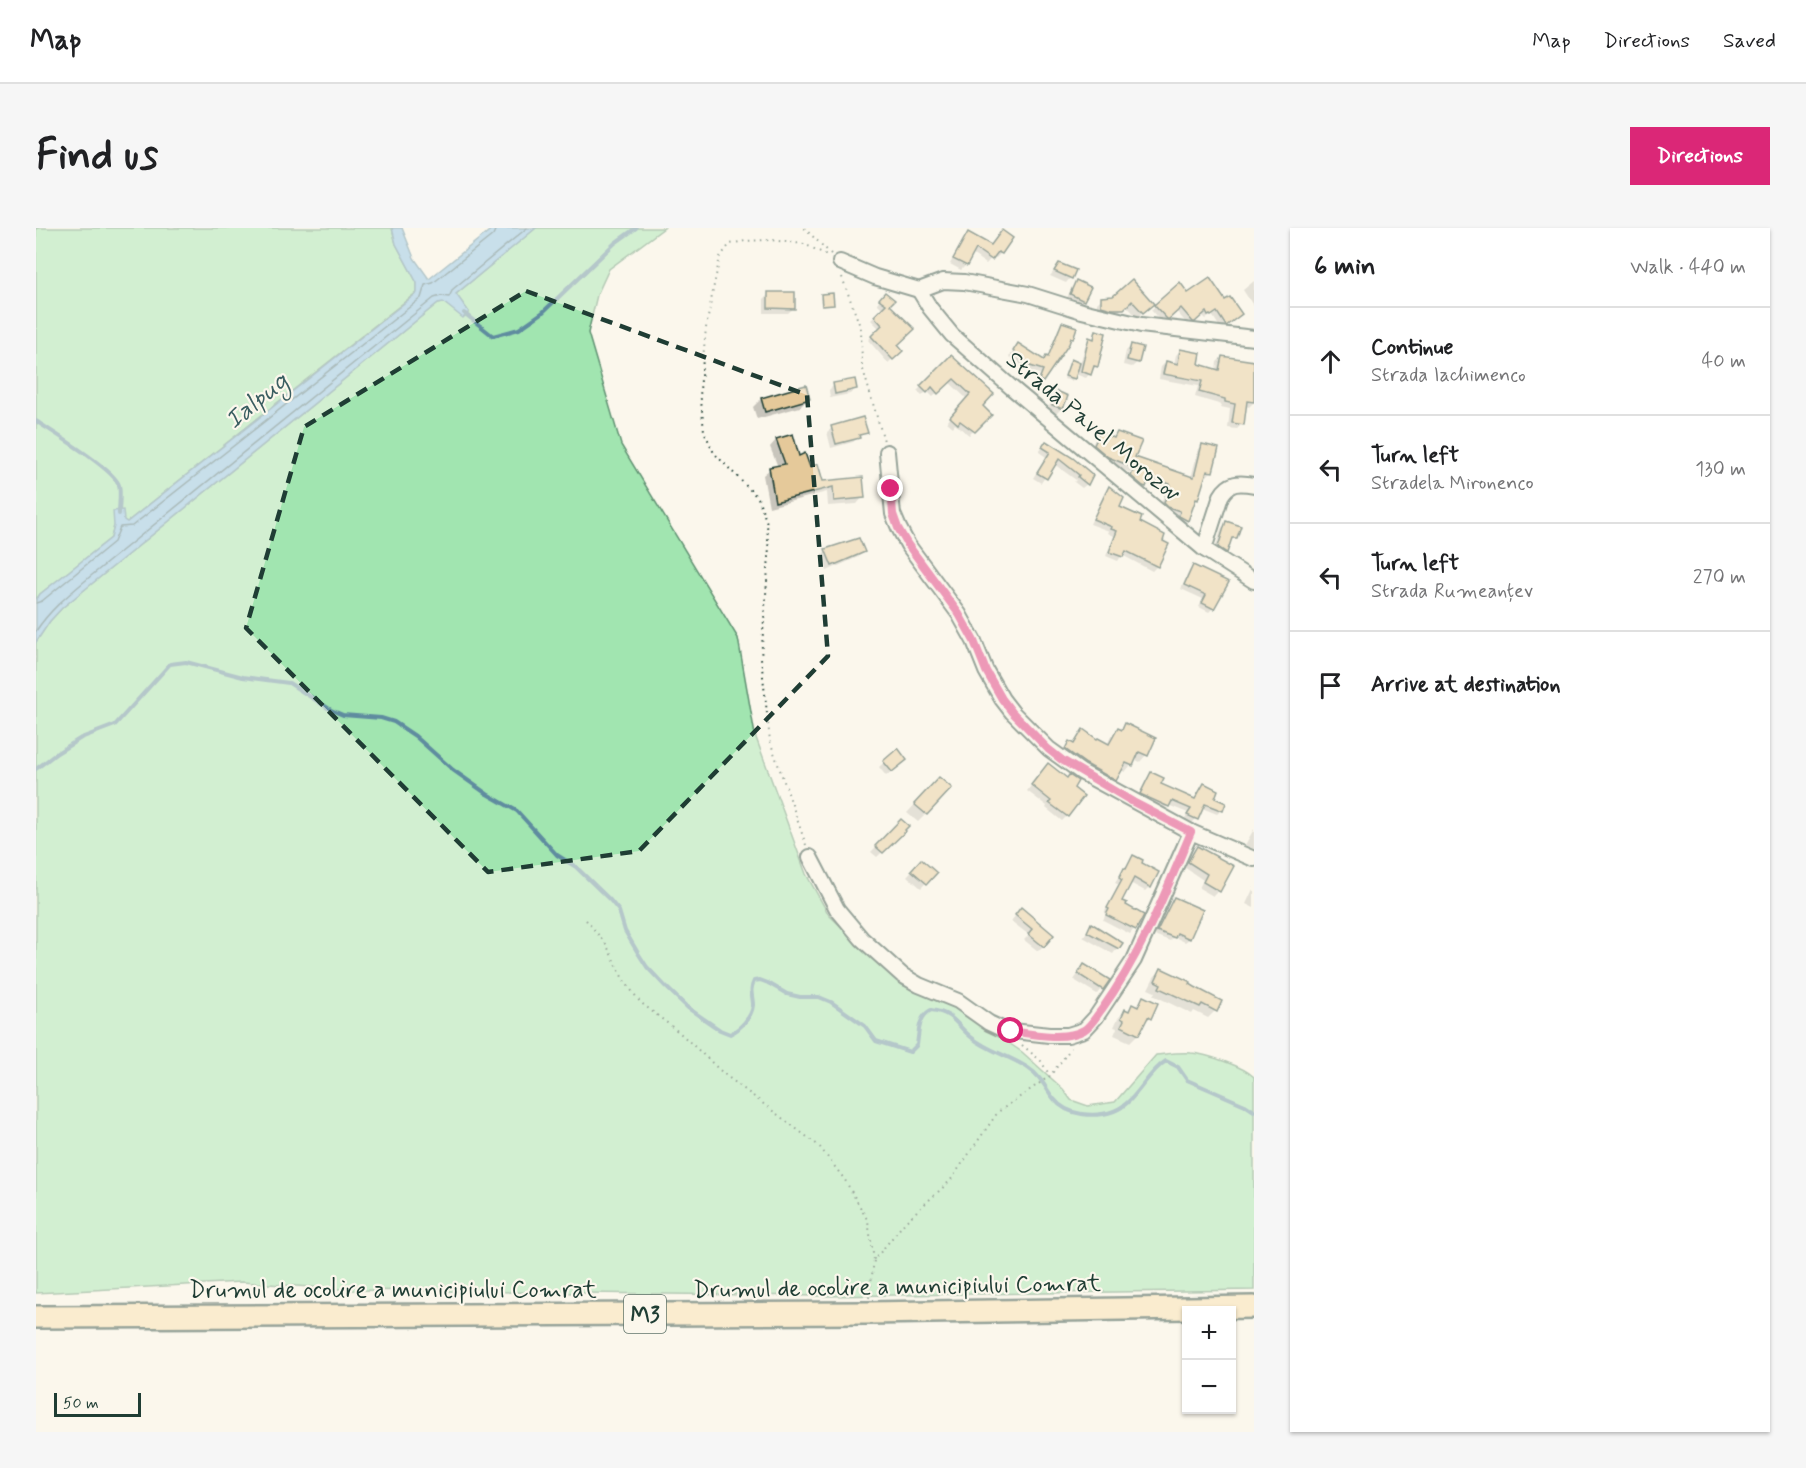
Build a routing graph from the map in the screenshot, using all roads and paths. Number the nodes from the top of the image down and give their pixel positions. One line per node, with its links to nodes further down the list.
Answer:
1 (804, 228): 2 (path)
2 (840, 262): 3 (street); 5 (path); 10 (path)
3 (919, 290): 4 (street); 7 (street, Strada Pavel Morozov)
4 (1254, 338)
5 (887, 452): 9 (street)
6 (1254, 486): 7 (street)
7 (1204, 549): 8 (street, Strada Pavel Morozov)
8 (1254, 581)
9 (1191, 832): 11 (street); 13 (street)
10 (810, 857): 14 (street)
11 (1254, 859)
12 (586, 920): 16 (path)
13 (1084, 1030): 14 (street); 15 (path)
14 (1011, 1031): 15 (path)
15 (1049, 1077): 16 (path)
16 (874, 1260): 18 (path)
17 (1254, 1307): 18 (highway, Drumul de ocolire a municipiului Comrat / M3)
18 (868, 1313): 19 (highway, Drumul de ocolire a municipiului Comrat / M3)
19 (36, 1317)

